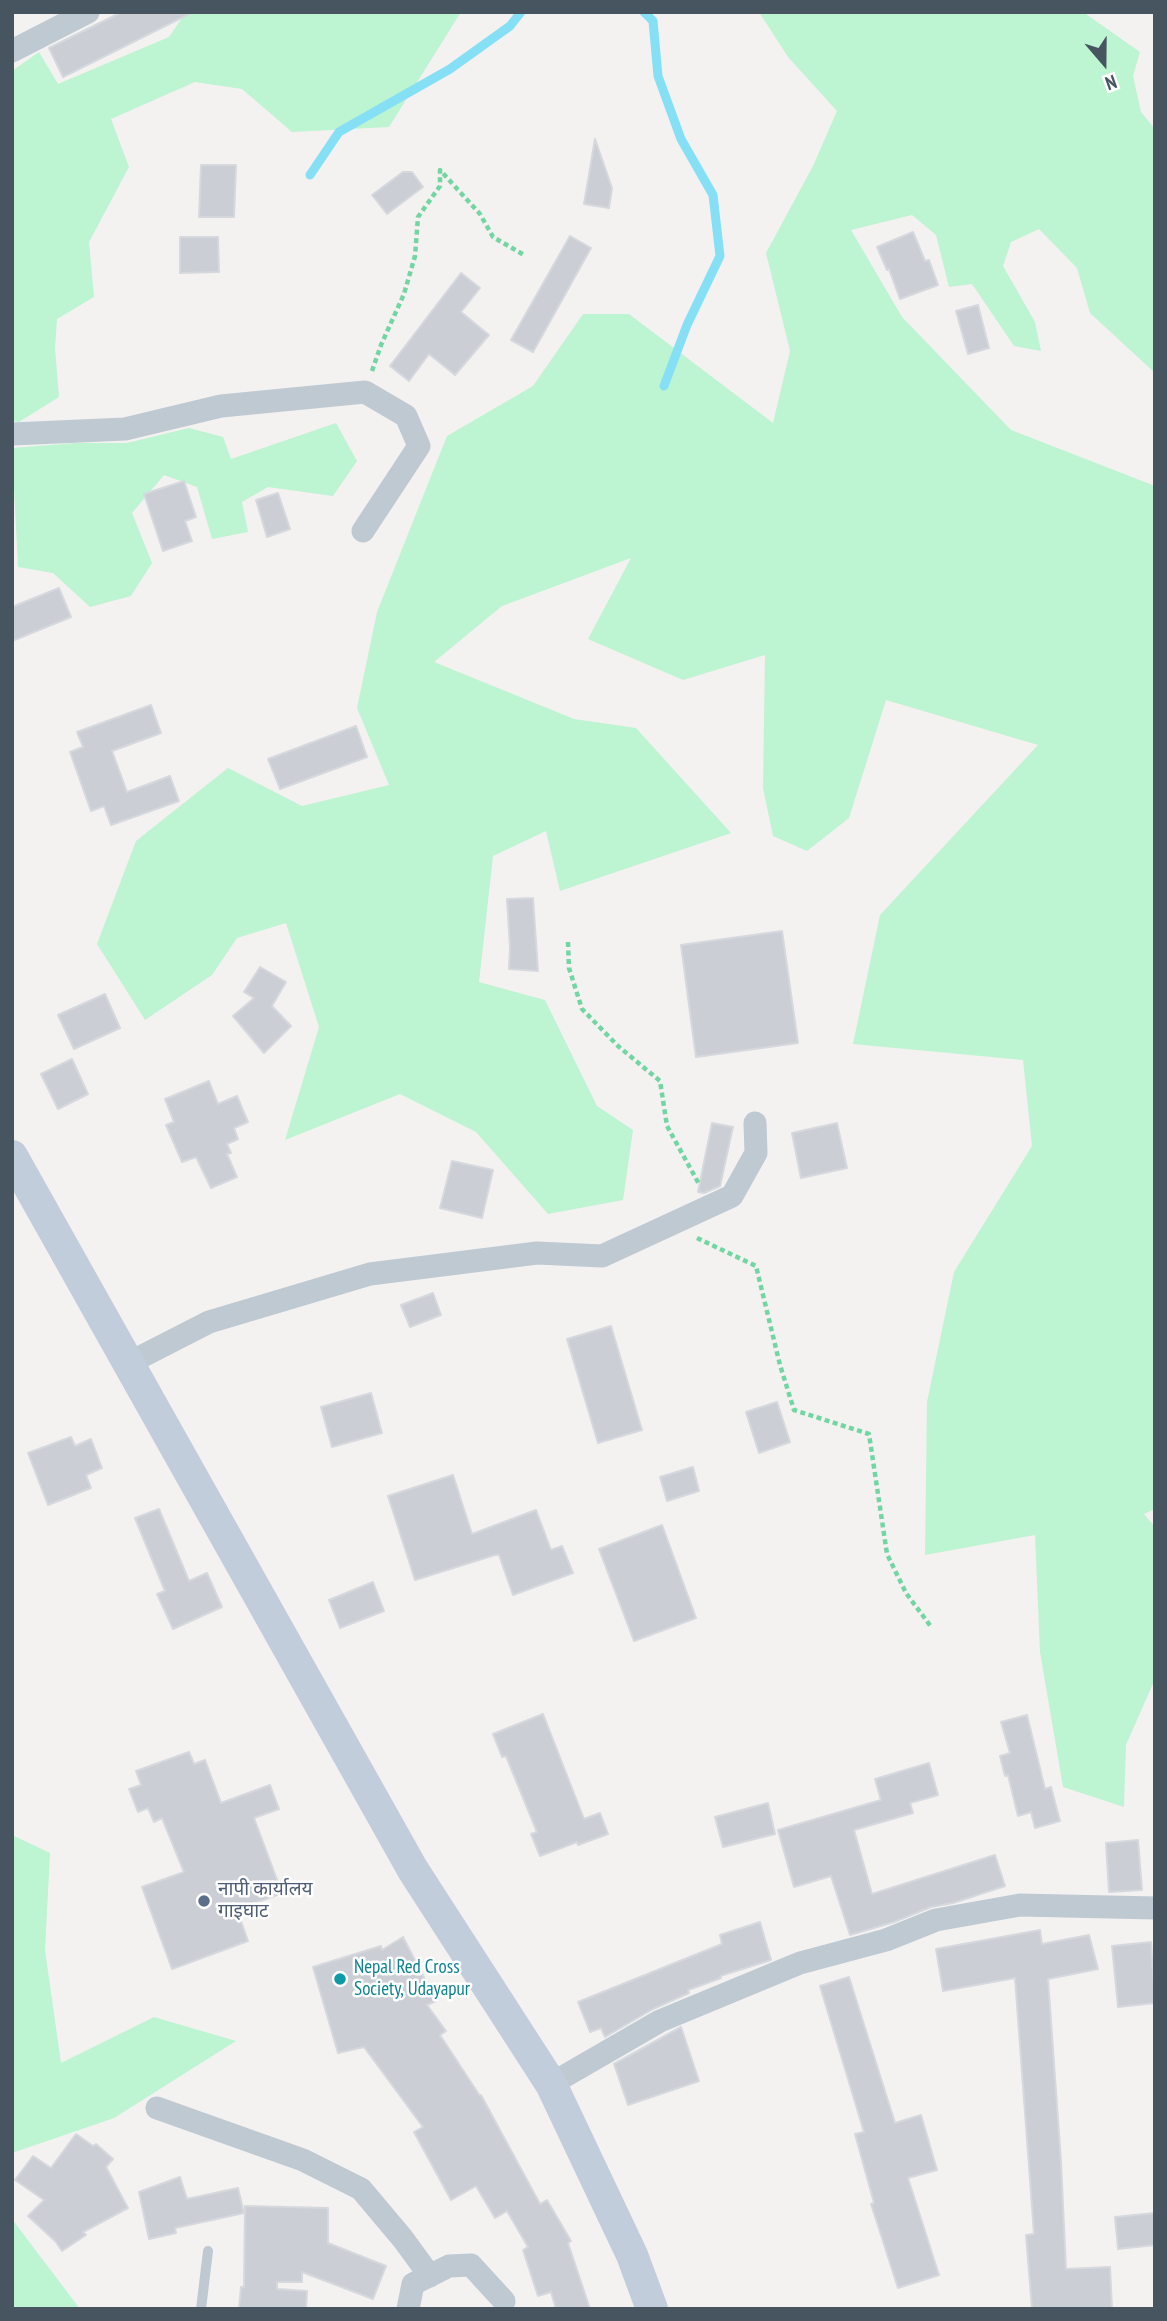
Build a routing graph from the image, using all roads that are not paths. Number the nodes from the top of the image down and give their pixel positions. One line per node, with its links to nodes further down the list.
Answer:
1 (88, 12): 2 (street)
2 (12, 51)
3 (12, 434): 4 (street)
4 (363, 531)
5 (755, 1123): 7 (street)
6 (12, 1156): 7 (main road)
7 (130, 1363): 9 (main road)
8 (1155, 1908): 9 (street)
9 (551, 2084): 16 (main road)
10 (158, 2108): 12 (street)
11 (208, 2251): 14 (lane)
12 (430, 2276): 13 (street); 15 (street)
13 (504, 2301)
14 (201, 2309)
15 (408, 2309)
16 (652, 2309)

